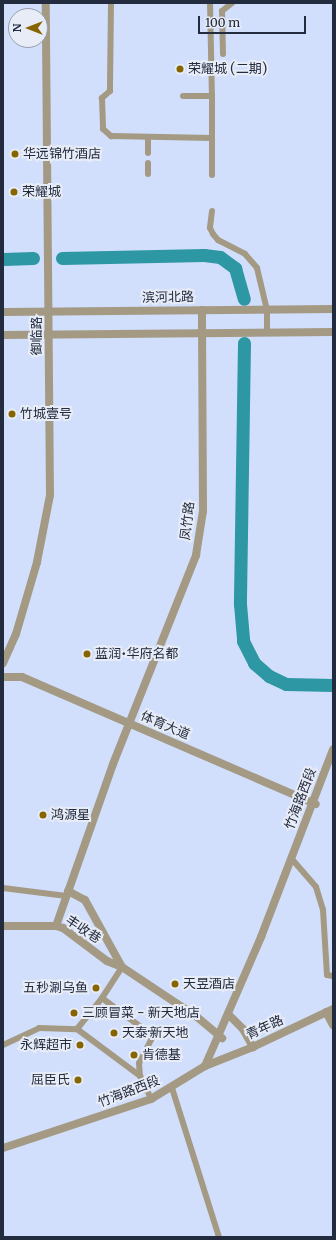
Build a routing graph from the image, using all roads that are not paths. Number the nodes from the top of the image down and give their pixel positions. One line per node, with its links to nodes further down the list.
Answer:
1 (46, 3): 18 (street, 御临路)
2 (111, 3): 8 (street)
3 (210, 3): 7 (street)
4 (232, 3): 5 (street)
5 (223, 54)
6 (183, 96): 7 (street)
7 (212, 96): 9 (street)
8 (148, 137): 9 (street); 10 (street)
9 (212, 138): 13 (street)
10 (148, 153)
11 (148, 163): 12 (street)
12 (148, 174)
13 (212, 174)
14 (212, 211): 17 (street)
15 (333, 309): 17 (street, 滨河北路)
16 (202, 310): 17 (street, 滨河北路); 18 (street, 滨河北路); 22 (street, 凤竹路)
17 (265, 310): 21 (street)
18 (49, 311): 19 (street, 滨河北路); 24 (street, 御临路)
19 (3, 312)
20 (333, 332): 21 (street)
21 (266, 333): 22 (street)
22 (202, 334): 24 (street); 27 (street, 凤竹路)
23 (3, 335): 24 (street)
24 (49, 335): 25 (street, 御临路)
25 (3, 662)
26 (3, 676): 27 (street, 体育大道)
27 (129, 723): 30 (street, 体育大道); 33 (street, 凤竹路)
28 (333, 751): 30 (street, 竹海路西段)
29 (333, 761): 30 (street, 竹海路西段)
30 (314, 803): 31 (street, 竹海路西段)
31 (293, 860): 37 (street); 40 (street, 竹海路西段)
32 (3, 888): 33 (street)
33 (67, 893): 35 (street, 凤竹路); 36 (street, 丰收巷)
34 (3, 926): 35 (street, 丰收巷)
35 (56, 926): 36 (street, 丰收巷)
36 (122, 967): 38 (street); 43 (street, 丰收巷)
37 (333, 976)
38 (102, 998): 42 (street); 47 (street)
39 (330, 1011): 41 (street); 45 (street, 青年路)
40 (230, 1016): 43 (street, 竹海路西段); 45 (street)
41 (333, 1024)
42 (77, 1029): 44 (street); 47 (street)
43 (220, 1037): 46 (street, 竹海路西段)
44 (3, 1045)
45 (253, 1048): 46 (street, 青年路)
46 (208, 1064): 48 (street, 竹海路西段)
47 (140, 1076): 49 (street)
48 (172, 1088): 49 (street, 竹海路西段); 51 (street)
49 (151, 1099): 50 (street, 竹海路西段)
50 (3, 1148)
51 (219, 1237)

